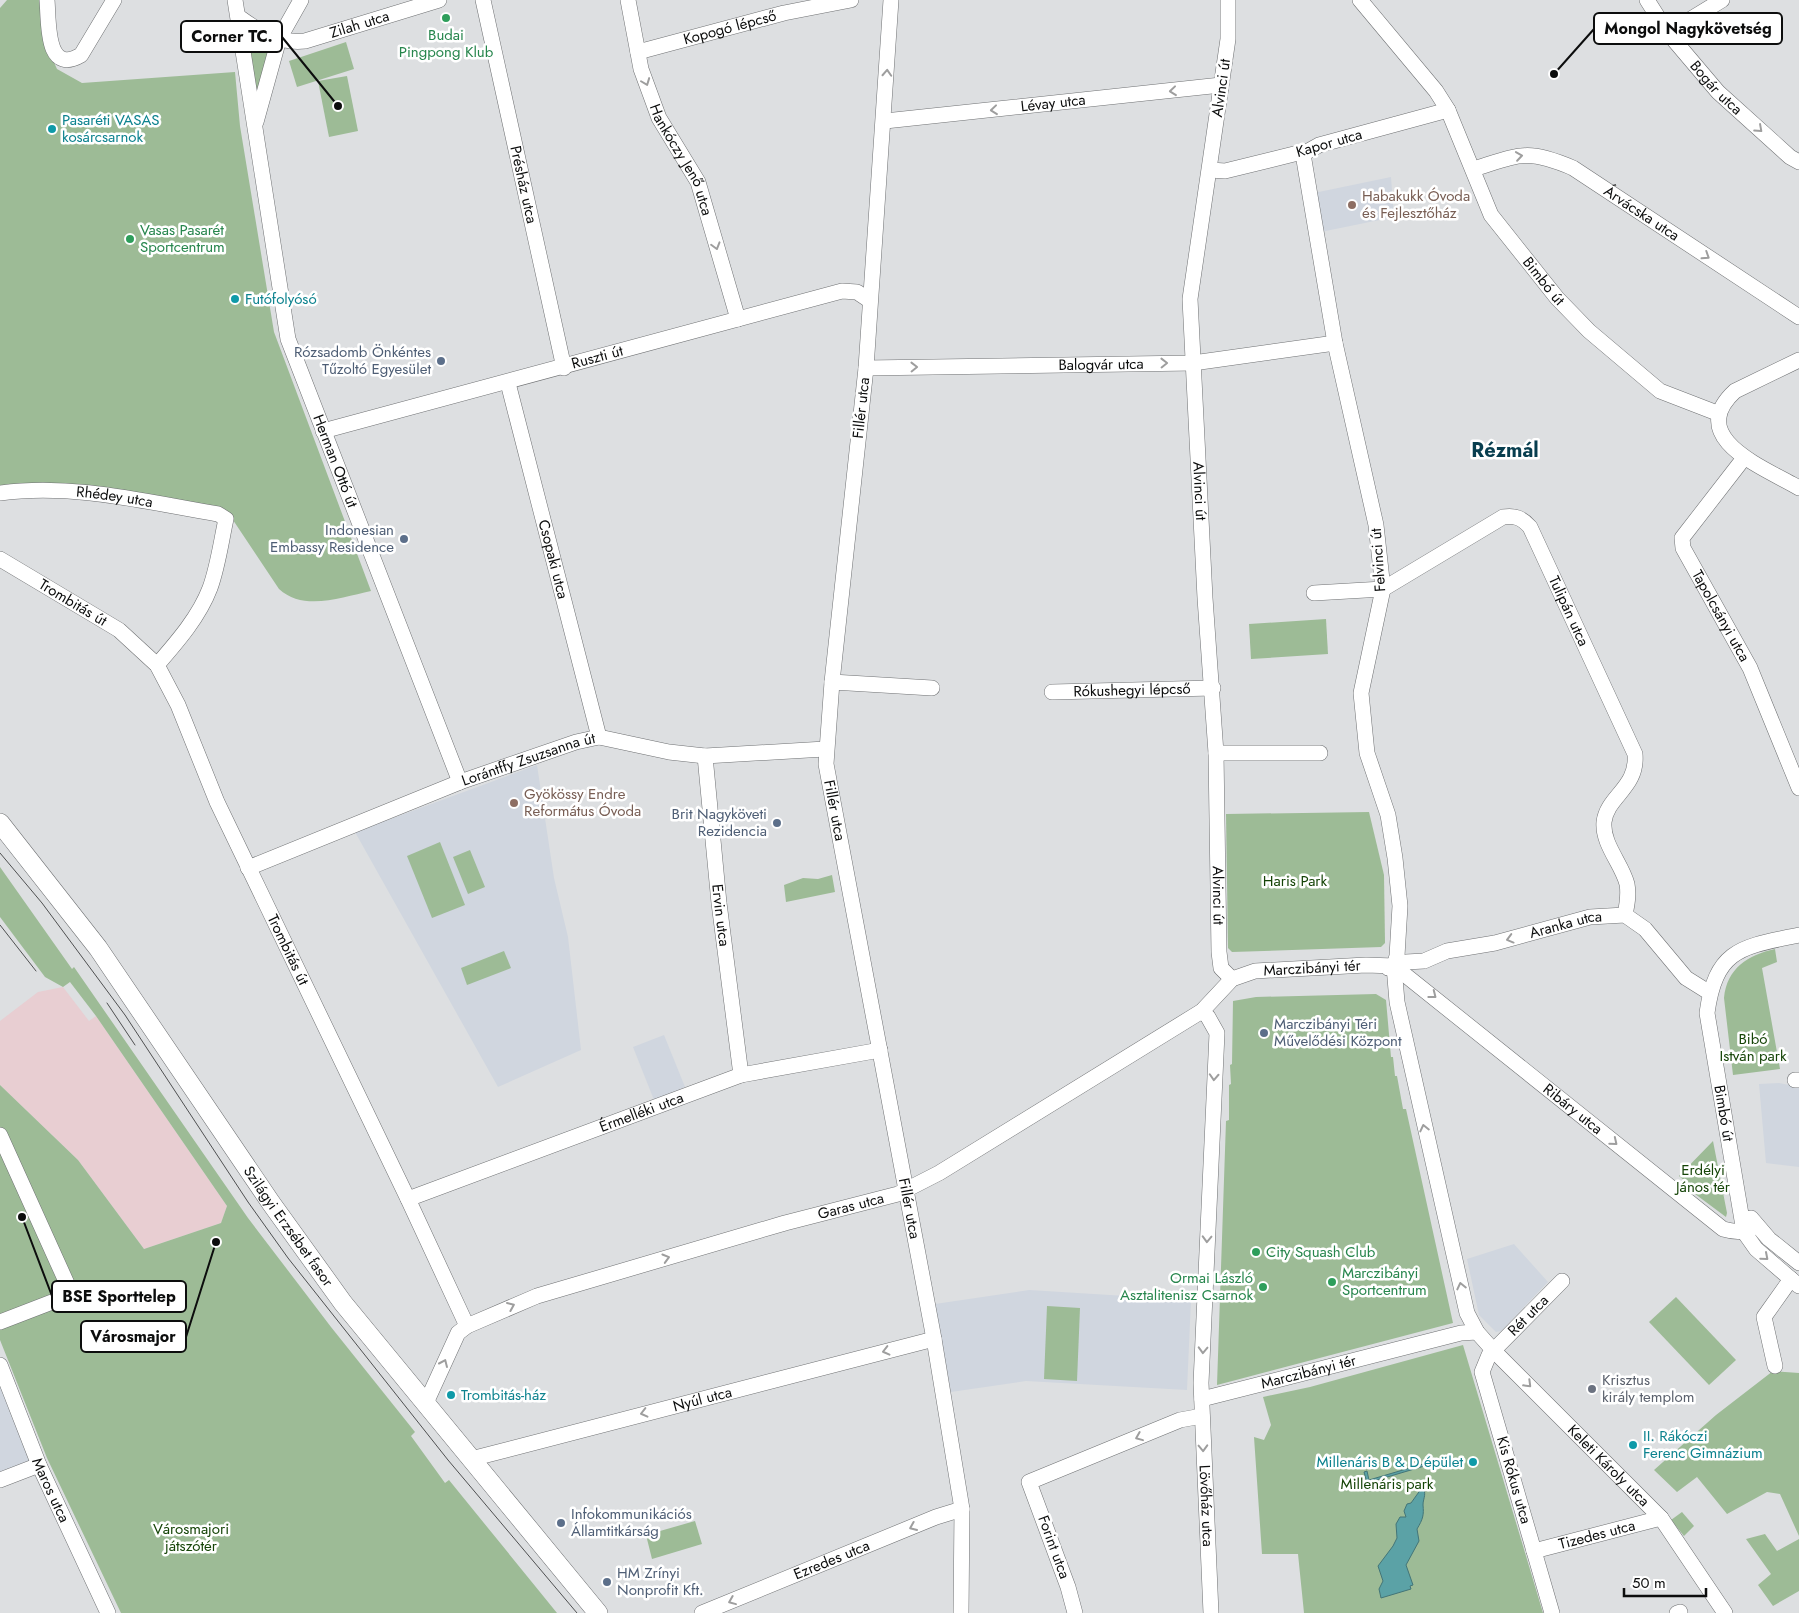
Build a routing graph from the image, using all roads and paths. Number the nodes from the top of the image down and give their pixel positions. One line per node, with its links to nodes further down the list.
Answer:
1 (47, 0): 2 (street)
2 (114, 0)
3 (235, 0): 14 (street, Herman Ottó út)
4 (301, 0): 16 (street, Herman Ottó út)
5 (439, 0): 16 (street, Zilah utca)
6 (483, 0): 32 (street, Présház utca)
7 (628, 0): 17 (street, Hankóczy Jenő utca)
8 (851, 0): 17 (street, Kopogó lépcső)
9 (892, 0): 20 (street, Fillér utca, one-way to 9)
10 (1228, 0): 18 (street, Alvinci út)
11 (1360, 0): 19 (street, Bimbó út)
12 (1647, 0): 15 (street, Bogár utca)
13 (1722, 0): 15 (street)
14 (239, 17): 16 (street, Zilah utca); 21 (street, Herman Ottó út)
15 (1668, 33): 23 (street, Bogár utca, one-way to 23)
16 (279, 38): 21 (street, Herman Ottó út)
17 (638, 52): 28 (street, Hankóczy Jenő utca, one-way to 28)
18 (1221, 85): 20 (street, Lévay utca, one-way to 20); 25 (street, Alvinci út)
19 (1448, 110): 22 (street, Kapor utca); 24 (street, Bimbó út)
20 (884, 121): 26 (street, Fillér utca)
21 (254, 128): 36 (street, Herman Ottó út)
22 (1303, 154): 25 (street, Kapor utca); 29 (street, Felvinci út)
23 (1799, 162)
24 (1473, 169): 27 (street, Árvácska utca, one-way to 27); 35 (street, Bimbó út)
25 (1210, 170): 31 (street, Alvinci út)
26 (869, 300): 28 (street, Ruszti út); 33 (street, Fillér utca)
27 (1799, 317)
28 (738, 319): 32 (street, Ruszti út)
29 (1335, 343): 31 (street, Balogvár utca); 41 (street, Felvinci út)
30 (1799, 360): 35 (street)
31 (1192, 363): 33 (street, Balogvár utca, one-way to 31); 46 (street, Alvinci út)
32 (564, 368): 34 (street, Ruszti út)
33 (866, 368): 44 (street, Fillér utca)
34 (508, 383): 36 (street, Ruszti út); 48 (street, Csopaki utca)
35 (1718, 413): 37 (street)
36 (323, 431): 53 (street, Herman Ottó út)
37 (1744, 458): 38 (street); 54 (street, Tapolcsányi utca)
38 (1799, 488)
39 (0, 492): 43 (street, Rhédey utca)
40 (0, 559): 43 (street, Trombitás út)
41 (1383, 589): 42 (street, Tulipán utca); 57 (street, Tulipán utca); 59 (street, Felvinci út)
42 (1314, 593)
43 (157, 665): 56 (street, Trombitás út)
44 (832, 682): 45 (street); 49 (street, Fillér utca)
45 (932, 688)
46 (1213, 688): 47 (street, Rókushegyi lépcső); 51 (street, Alvinci út)
47 (1052, 692)
48 (600, 737): 52 (street, Lorántffy Zsuzsanna út); 53 (street, Lorántffy Zsuzsanna út)
49 (825, 749): 52 (street, Lorántffy Zsuzsanna út); 63 (street, Fillér utca)
50 (1320, 752): 51 (street)
51 (1216, 753): 60 (street, Alvinci út)
52 (705, 756): 64 (street, Ervin utca)
53 (460, 782): 56 (street, Lorántffy Zsuzsanna út)
54 (1799, 788)
55 (0, 823): 80 (main road, Szilágyi Erzsébet fasor)
56 (248, 868): 67 (street, Trombitás út)
57 (1625, 915): 59 (street, Aranka utca, one-way to 59); 61 (street)
58 (1799, 935): 61 (street, Bimbó út)
59 (1394, 966): 60 (street, Marczibányi tér); 68 (street, Ribáry utca, one-way to 68); 74 (street, one-way to 59)
60 (1232, 979): 62 (street)
61 (1710, 993): 68 (street, Bimbó út)
62 (1202, 1011): 66 (street, Garas utca); 79 (street, one-way to 79)
63 (880, 1050): 64 (street, Érmelléki utca); 66 (street, Fillér utca)
64 (741, 1075): 67 (street, Érmelléki utca)
65 (0, 1135): 72 (street)
66 (906, 1190): 73 (street, Garas utca, one-way to 66); 75 (street, Fillér utca)
67 (408, 1199): 73 (street, Trombitás út)
68 (1750, 1229): 69 (street, Bimbó út); 71 (street, Bimbó út, one-way to 71)
69 (1799, 1263)
70 (1562, 1281): 76 (street, Rét utca)
71 (1795, 1283): 78 (street)
72 (0, 1322)
73 (467, 1326): 80 (street, one-way to 73)
74 (1477, 1332): 76 (street, Keleti Károly utca); 79 (street, Marczibányi tér)
75 (934, 1339): 82 (street, Nyúl utca, one-way to 82); 85 (street, Fillér utca)
76 (1493, 1350): 86 (street, Keleti Károly utca, one-way to 86); 87 (street, Kis Rókus utca)
77 (0, 1365): 83 (street, Maros utca)
78 (1775, 1366)
79 (1202, 1399): 81 (street, Lövőház utca)
80 (426, 1403): 82 (main road, Szilágyi Erzsébet fasor)
81 (1202, 1416): 92 (street, Forint utca, one-way to 92); 93 (street, Lövőház utca, one-way to 93)
82 (471, 1460): 89 (main road, Szilágyi Erzsébet fasor)
83 (39, 1465): 84 (street); 88 (street, Maros utca)
84 (0, 1480)
85 (962, 1509): 90 (street, Ezredes utca, one-way to 90); 91 (street, Fillér utca)
86 (1661, 1518): 87 (street, Tizedes utca); 95 (street, Keleti Károly utca)
87 (1534, 1551): 94 (street, Kis Rókus utca)
88 (108, 1613)
89 (598, 1613)
90 (702, 1613)
91 (961, 1613)
92 (1075, 1613)
93 (1211, 1613)
94 (1552, 1613)
95 (1725, 1613)

